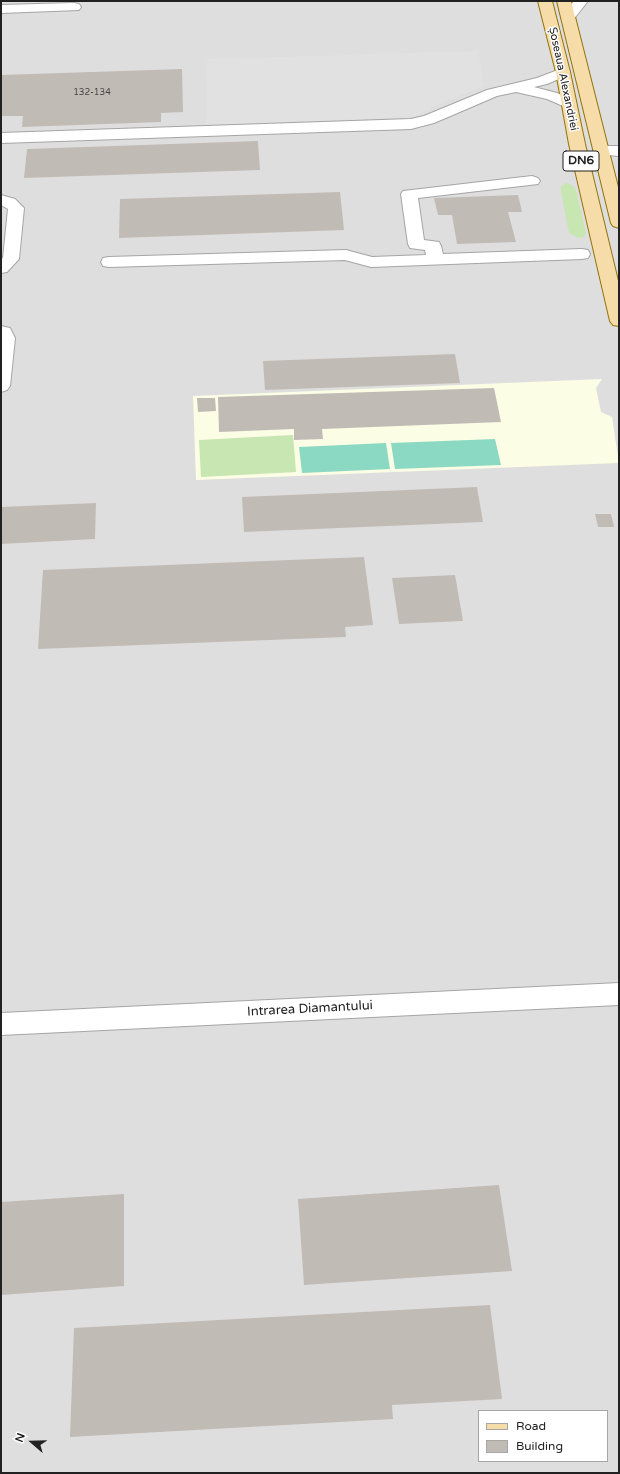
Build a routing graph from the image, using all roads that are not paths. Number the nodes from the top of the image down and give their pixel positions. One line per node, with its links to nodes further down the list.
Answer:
1 (545, 1): 7 (main road, Șoseaua Alexandriei / DN6)
2 (564, 1): 6 (main road, Șoseaua Alexandriei / DN6)
3 (581, 1): 6 (street)
4 (74, 7): 5 (street)
5 (1, 9)
6 (568, 17): 11 (main road, Șoseaua Alexandriei / DN6)
7 (563, 72): 8 (street); 9 (main road, Șoseaua Alexandriei / DN6)
8 (514, 89): 9 (street); 10 (street)
9 (568, 103): 20 (main road, Șoseaua Alexandriei / DN6)
10 (1, 138)
11 (601, 151): 12 (street); 15 (main road, Șoseaua Alexandriei / DN6)
12 (619, 151)
13 (532, 181): 17 (street)
14 (1, 200): 19 (street)
15 (619, 223)
16 (582, 254): 17 (street)
17 (435, 260): 18 (street)
18 (109, 262)
19 (1, 268)
20 (619, 321)
21 (1, 331): 22 (street)
22 (1, 386)
23 (619, 994): 24 (street, Intrarea Diamantului)
24 (1, 1024)

